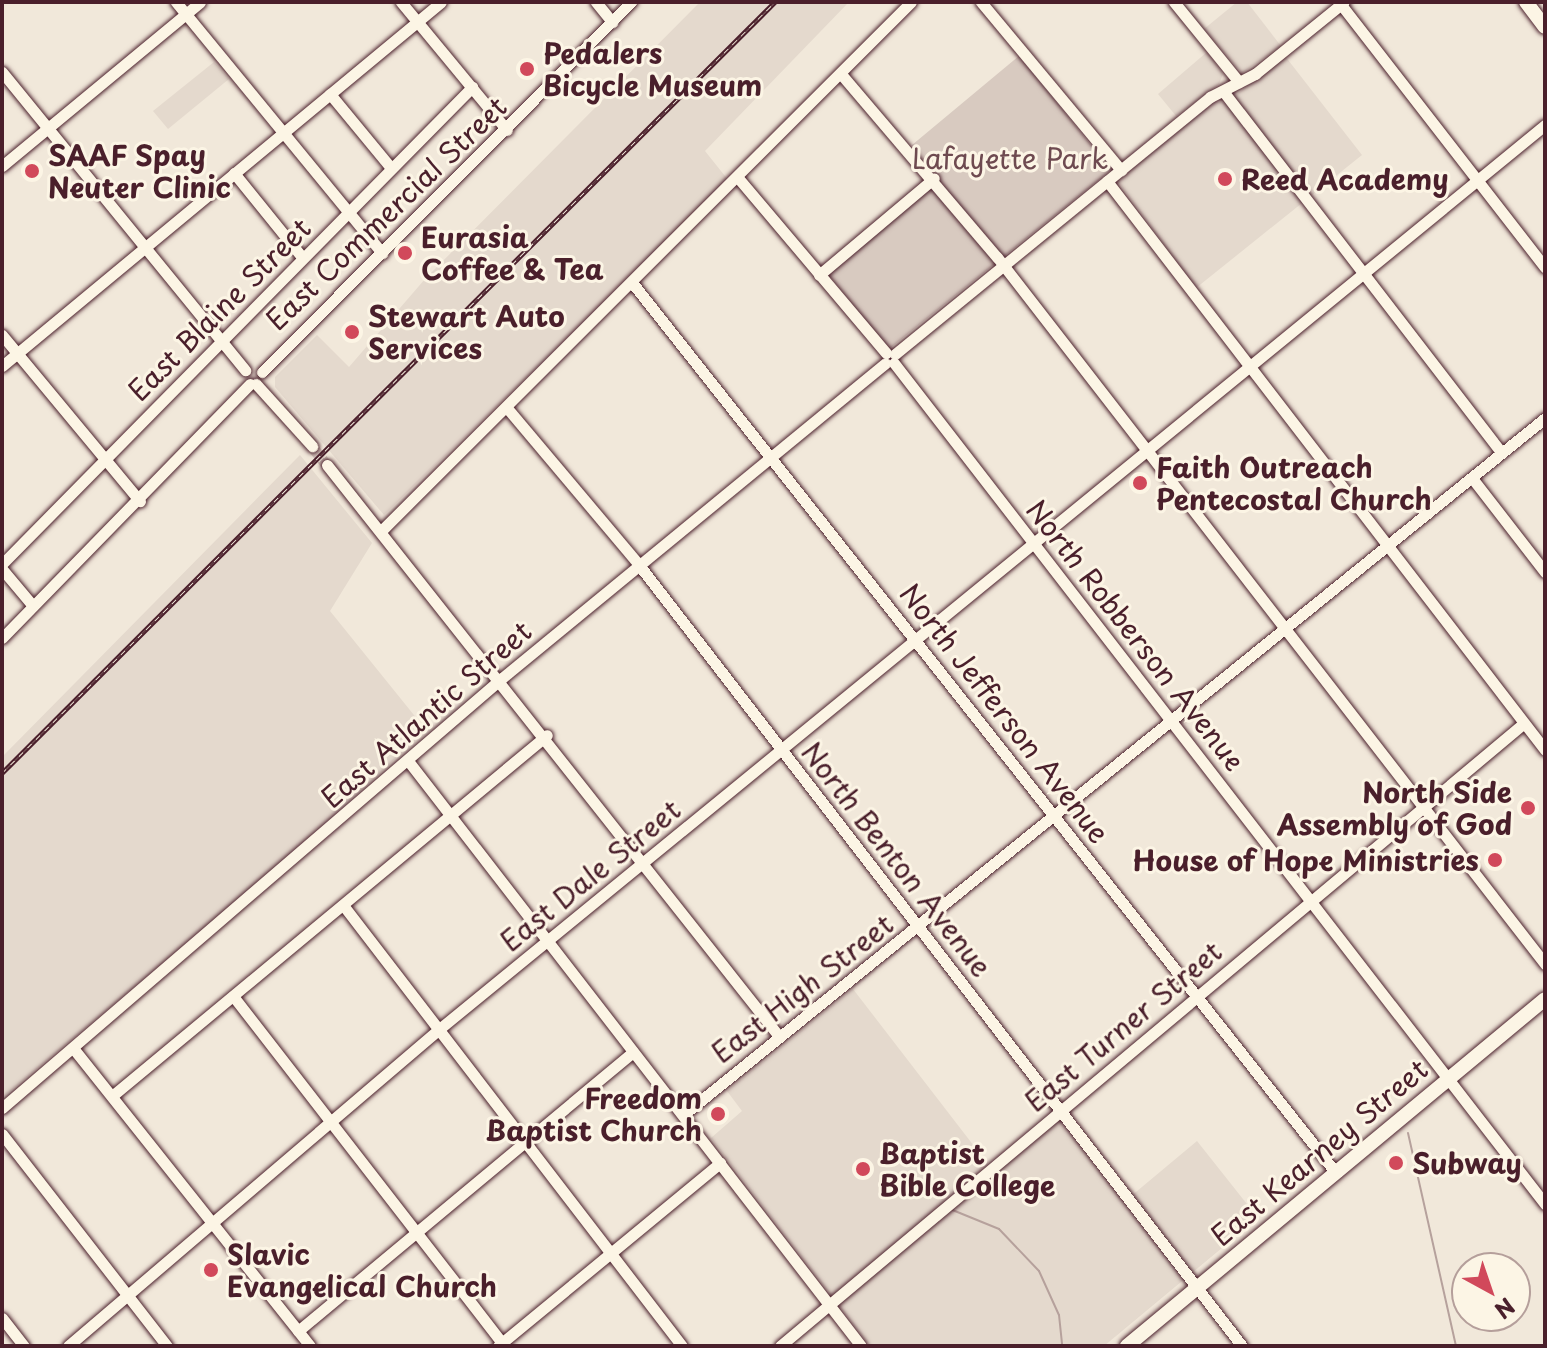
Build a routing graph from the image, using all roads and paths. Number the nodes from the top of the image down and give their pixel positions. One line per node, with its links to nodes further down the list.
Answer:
1 (176, 2): 12 (street)
2 (200, 2): 12 (street)
3 (401, 2): 13 (street)
4 (441, 2): 13 (street)
5 (596, 2): 14 (street)
6 (631, 2): 14 (street, East Commercial Street)
7 (911, 2): 17 (street)
8 (981, 2): 29 (street)
9 (1174, 2): 18 (street)
10 (1526, 2): 15 (main road)
11 (1341, 3): 18 (street, East Atlantic Street); 33 (street)
12 (186, 14): 24 (street); 26 (street)
13 (417, 21): 19 (street); 21 (street)
14 (612, 22): 25 (street, East Commercial Street)
15 (1545, 27)
16 (2, 72): 24 (street)
17 (841, 74): 31 (street); 32 (street)
18 (1242, 80): 20 (street, East Atlantic Street); 22 (street)
19 (472, 87): 25 (street); 28 (street, East Blaine Street)
20 (1223, 91): 22 (street); 29 (street, East Atlantic Street)
21 (330, 94): 26 (street); 28 (street)
22 (1237, 109): 41 (street)
23 (1545, 125): 33 (street, East Dale Street)
24 (49, 127): 27 (street); 36 (street)
25 (507, 130): 37 (street, East Commercial Street)
26 (283, 133): 30 (street); 35 (street)
27 (2, 166)
28 (391, 168): 35 (street, East Blaine Street)
29 (1121, 170): 34 (street, East Atlantic Street)
30 (234, 173): 36 (street); 38 (street)
31 (934, 178): 39 (street); 42 (street)
32 (739, 179): 42 (street, North Robberson Avenue); 43 (street)
33 (1476, 179): 40 (street); 41 (street, East Dale Street)
34 (1107, 181): 39 (street, East Atlantic Street); 49 (street)
35 (348, 213): 37 (street); 38 (street, East Blaine Street)
36 (147, 248): 45 (street); 46 (street)
37 (382, 253): 50 (street, East Commercial Street)
38 (302, 257): 45 (street, East Blaine Street)
39 (1002, 266): 47 (street, East Atlantic Street); 54 (street)
40 (1545, 268)
41 (1364, 274): 49 (street, East Dale Street); 56 (street)
42 (819, 275): 47 (street, North Robberson Avenue)
43 (634, 285): 51 (street); 55 (street, North Jefferson Avenue)
44 (2, 335): 46 (street)
45 (222, 340): 50 (street); 57 (street, East Blaine Street)
46 (17, 353): 48 (street); 57 (street)
47 (890, 358): 55 (street, East Atlantic Street); 62 (street, North Robberson Avenue)
48 (2, 366)
49 (1249, 368): 54 (street, East Dale Street); 63 (street)
50 (252, 377): 53 (street); 60 (street, East Commercial Street)
51 (507, 408): 61 (street); 64 (street, North Benton Avenue)
52 (1545, 418): 56 (street, East High Street)
53 (312, 446)
54 (1147, 448): 62 (street, East Dale Street); 68 (street)
55 (774, 453): 64 (street, East Atlantic Street); 70 (street, North Jefferson Avenue)
56 (1502, 453): 59 (street, East High Street)
57 (105, 459): 60 (street); 65 (street, East Blaine Street)
58 (327, 465): 61 (street)
59 (1472, 478): 63 (street, East High Street); 66 (street)
60 (140, 501): 67 (street, East Commercial Street)
61 (381, 531): 71 (street)
62 (1034, 543): 70 (street, East Dale Street); 72 (street, North Robberson Avenue)
63 (1387, 545): 68 (street, East High Street); 73 (street)
64 (639, 565): 71 (street, East Atlantic Street); 75 (street, North Benton Avenue)
65 (2, 566): 67 (street)
66 (1545, 572)
67 (33, 606): 69 (street, East Commercial Street)
68 (1288, 630): 72 (street, East High Street); 78 (street)
69 (2, 638)
70 (917, 639): 75 (street, East Dale Street); 80 (street, North Jefferson Avenue)
71 (502, 678): 74 (street); 77 (street, East Atlantic Street)
72 (1175, 723): 80 (street, East High Street); 82 (street, North Robberson Avenue)
73 (1524, 723): 76 (street); 78 (street, East Turner Street)
74 (547, 735): 79 (street); 81 (street)
75 (782, 750): 81 (street, East Dale Street); 84 (street, North Benton Avenue)
76 (1545, 750)
77 (409, 762): 79 (street); 92 (street, East Atlantic Street)
78 (1425, 807): 82 (street, East Turner Street); 86 (street)
79 (451, 814): 83 (street); 85 (street)
80 (1057, 819): 84 (street, East High Street); 88 (street, North Jefferson Avenue)
81 (645, 861): 85 (street, East Dale Street); 91 (street)
82 (1312, 901): 88 (street, East Turner Street); 94 (street, North Robberson Avenue)
83 (343, 905): 87 (street); 90 (street)
84 (919, 926): 91 (street, East High Street); 97 (street, North Benton Avenue)
85 (547, 940): 90 (street, East Dale Street); 93 (street)
86 (1545, 964)
87 (233, 996): 95 (street); 99 (street)
88 (1196, 997): 97 (street, East Turner Street); 103 (street, North Jefferson Avenue)
89 (1545, 999): 94 (main road, East Kearney Street)
90 (438, 1030): 99 (street, East Dale Street); 101 (street)
91 (778, 1035): 98 (street, East High Street)
92 (73, 1048): 95 (street); 96 (street, East Atlantic Street)
93 (633, 1052): 98 (street); 101 (street)
94 (1447, 1079): 103 (main road, East Kearney Street); 104 (street, North Robberson Avenue)
95 (112, 1096): 105 (street)
96 (2, 1108)
97 (1061, 1110): 108 (street, North Benton Avenue); 110 (street, East Turner Street)
98 (683, 1115): 102 (street)
99 (329, 1120): 105 (street, East Dale Street); 106 (street)
100 (2, 1134): 109 (street)
101 (524, 1141): 106 (street); 107 (street)
102 (720, 1163): 107 (street); 110 (street)
103 (1336, 1173): 108 (main road, East Kearney Street)
104 (1545, 1204)
105 (210, 1220): 109 (street, East Dale Street); 112 (street)
106 (416, 1231): 112 (street); 113 (street)
107 (611, 1254): 113 (street); 118 (street)
108 (1197, 1288): 121 (main road, East Kearney Street); 122 (street, North Benton Avenue)
109 (127, 1294): 115 (street, East Dale Street); 116 (street)
110 (829, 1304): 119 (street, East Turner Street); 120 (street)
111 (2, 1318): 114 (street)
112 (298, 1331): 117 (street)
113 (501, 1345)
114 (24, 1346)
115 (68, 1346)
116 (167, 1346)
117 (310, 1346)
118 (682, 1346)
119 (780, 1346)
120 (861, 1346)
121 (1127, 1346)
122 (1242, 1346)

